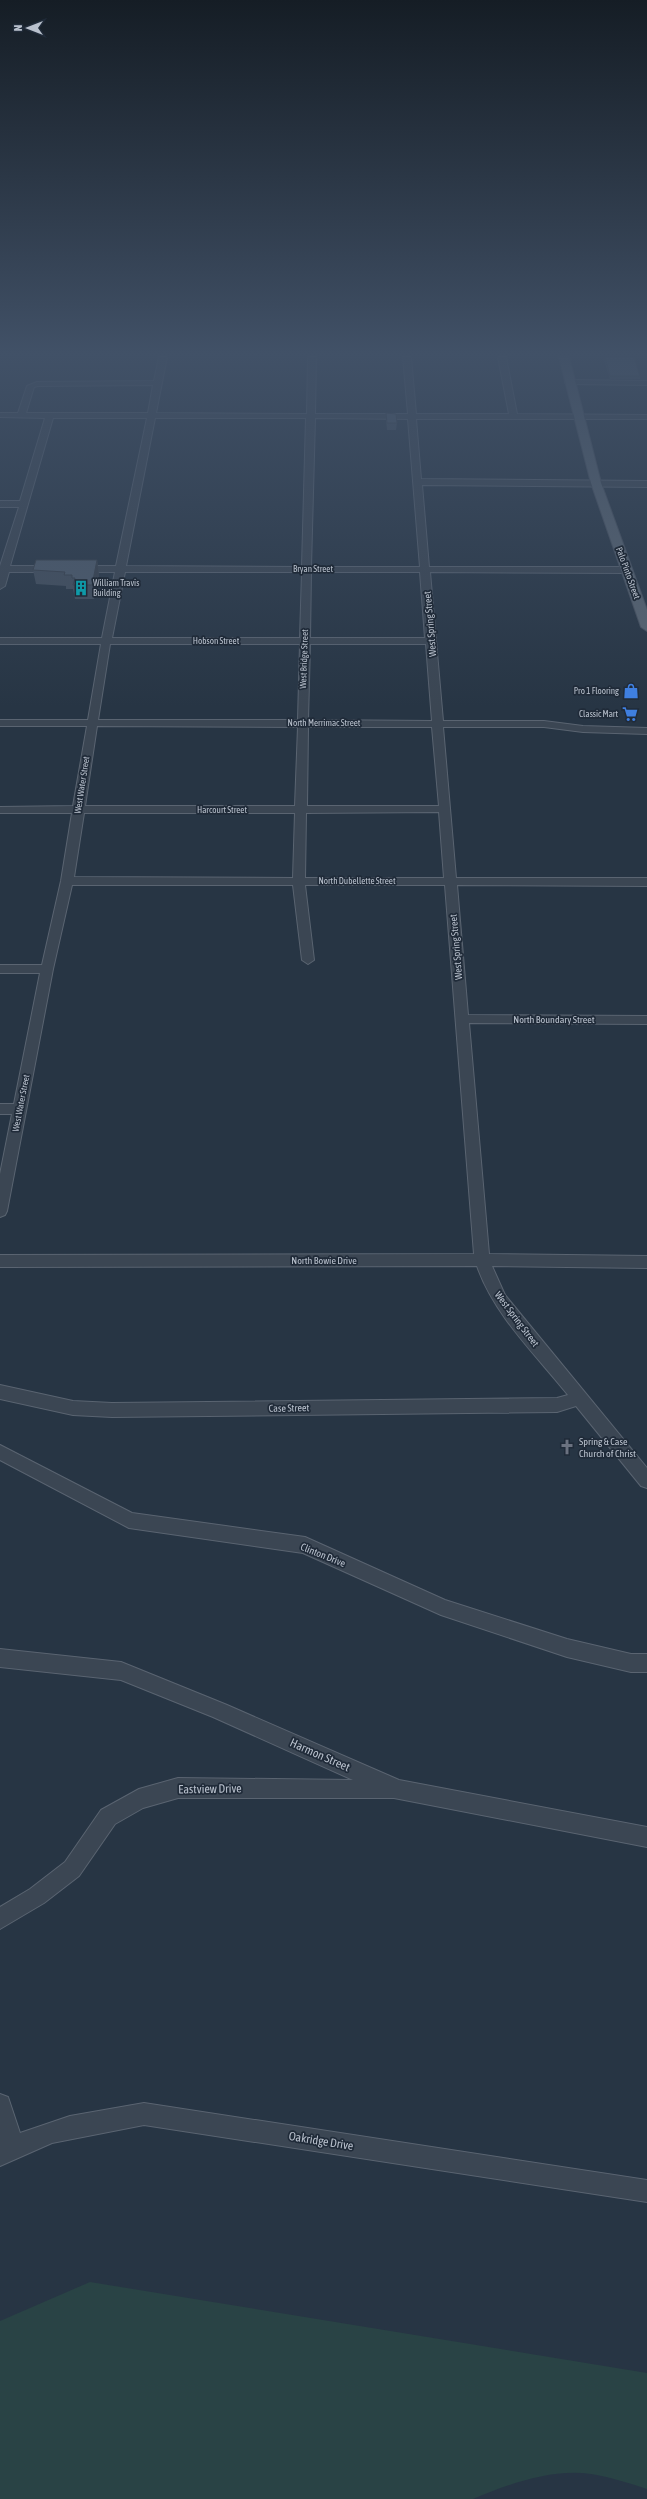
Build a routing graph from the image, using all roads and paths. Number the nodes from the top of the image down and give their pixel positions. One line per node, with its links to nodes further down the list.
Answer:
1 (33, 474): 10 (street)
2 (140, 474): 12 (street, West Water Street)
3 (308, 474): 13 (street, West Bridge Street)
4 (416, 474): 6 (street, West Spring Street)
5 (593, 474): 7 (main road, Palo Pinto Street)
6 (417, 482): 7 (street); 14 (street, West Spring Street)
7 (596, 483): 8 (street); 15 (main road, Palo Pinto Street)
8 (647, 484)
9 (0, 504): 10 (street)
10 (24, 504): 11 (street)
11 (2, 569): 12 (street, Bryan Street); 16 (street)
12 (120, 569): 13 (street, Bryan Street); 19 (street, West Water Street)
13 (306, 569): 14 (street, Bryan Street); 20 (street, West Bridge Street)
14 (425, 569): 15 (street, Bryan Street); 21 (street, West Spring Street)
15 (626, 570): 17 (main road, Palo Pinto Street)
16 (0, 586)
17 (647, 627)
18 (0, 641): 19 (street, Hobson Street)
19 (106, 641): 20 (street, Hobson Street); 23 (street, West Water Street)
20 (305, 641): 21 (street, Hobson Street); 24 (street, West Bridge Street)
21 (432, 641): 25 (street, West Spring Street)
22 (0, 723): 23 (street, North Merrimac Street)
23 (92, 723): 24 (street, North Merrimac Street); 29 (street, West Water Street)
24 (302, 723): 25 (street, North Merrimac Street); 30 (street, West Bridge Street)
25 (436, 723): 26 (street, North Merrimac Street); 27 (street, West Spring Street)
26 (647, 730)
27 (444, 809): 30 (street, Harcourt Street); 32 (street, West Spring Street)
28 (0, 810): 29 (street, Harcourt Street)
29 (78, 810): 30 (street, Harcourt Street); 31 (street, West Water Street)
30 (301, 810): 33 (street, West Bridge Street)
31 (67, 881): 33 (street, North Dubellette Street); 37 (street, West Water Street)
32 (450, 881): 33 (street, North Dubellette Street); 34 (street, North Dubellette Street); 38 (street, West Spring Street)
33 (299, 882): 35 (street, West Bridge Street)
34 (647, 882)
35 (308, 960)
36 (0, 969): 37 (street)
37 (47, 969): 41 (street, West Water Street)
38 (462, 1019): 39 (street, North Boundary Street); 43 (street, West Spring Street)
39 (647, 1020)
40 (0, 1109): 41 (street)
41 (19, 1109): 42 (street, West Water Street)
42 (0, 1212)
43 (482, 1260): 44 (street, North Bowie Drive); 45 (street, North Bowie Drive); 47 (street, West Spring Street)
44 (0, 1261)
45 (647, 1262)
46 (0, 1392): 47 (street, Case Street)
47 (579, 1398): 49 (street, West Spring Street)
48 (0, 1452): 51 (street, Clinton Drive)
49 (647, 1482)
50 (0, 1658): 52 (street, Harmon Street)
51 (647, 1663)
52 (398, 1790): 53 (street, Harmon Street); 54 (street, Eastview Drive)
53 (647, 1837)
54 (0, 1919)
55 (0, 2105): 56 (street)
56 (7, 2151): 57 (street, Oakridge Drive)
57 (647, 2191)

